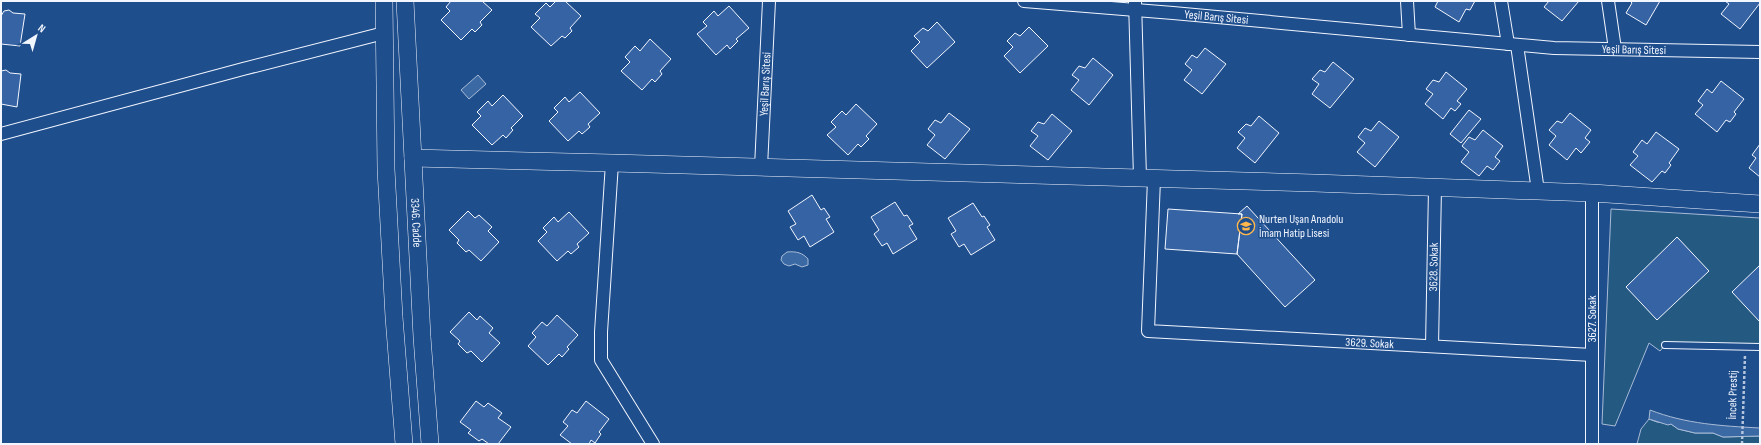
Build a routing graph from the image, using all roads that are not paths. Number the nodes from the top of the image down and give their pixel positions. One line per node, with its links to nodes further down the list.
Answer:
1 (384, 1): 9 (street)
2 (405, 1): 15 (street, 3346. Cadde)
3 (769, 1): 17 (street, Yeşil Barış Sitesi)
4 (1024, 1): 8 (street, Yeşil Barış Sitesi)
5 (1407, 1): 10 (street)
6 (1501, 1): 11 (street)
7 (1608, 1): 12 (street)
8 (1135, 5): 10 (street, Yeşil Barış Sitesi); 18 (street)
9 (384, 33): 14 (street); 27 (street)
10 (1409, 35): 11 (street, Yeşil Barış Sitesi)
11 (1512, 44): 12 (street, Yeşil Barış Sitesi); 20 (street)
12 (1615, 49): 13 (street, Yeşil Barış Sitesi)
13 (1760, 52)
14 (1, 134)
15 (413, 158): 16 (street); 28 (street, 3346. Cadde)
16 (612, 163): 17 (street); 29 (street)
17 (761, 167): 18 (street)
18 (1147, 179): 19 (street); 24 (street, 3629. Sokak)
19 (1435, 188): 20 (street); 24 (street, 3628. Sokak)
20 (1538, 191): 21 (street)
21 (1592, 193): 22 (street); 26 (street, 3627. Sokak)
22 (1760, 204)
23 (1665, 345): 25 (lane)
24 (1432, 346): 26 (street, 3629. Sokak)
25 (1760, 347)
26 (1592, 355): 30 (street, 3627. Sokak)
27 (404, 444)
28 (430, 444)
29 (653, 444)
30 (1592, 444)

